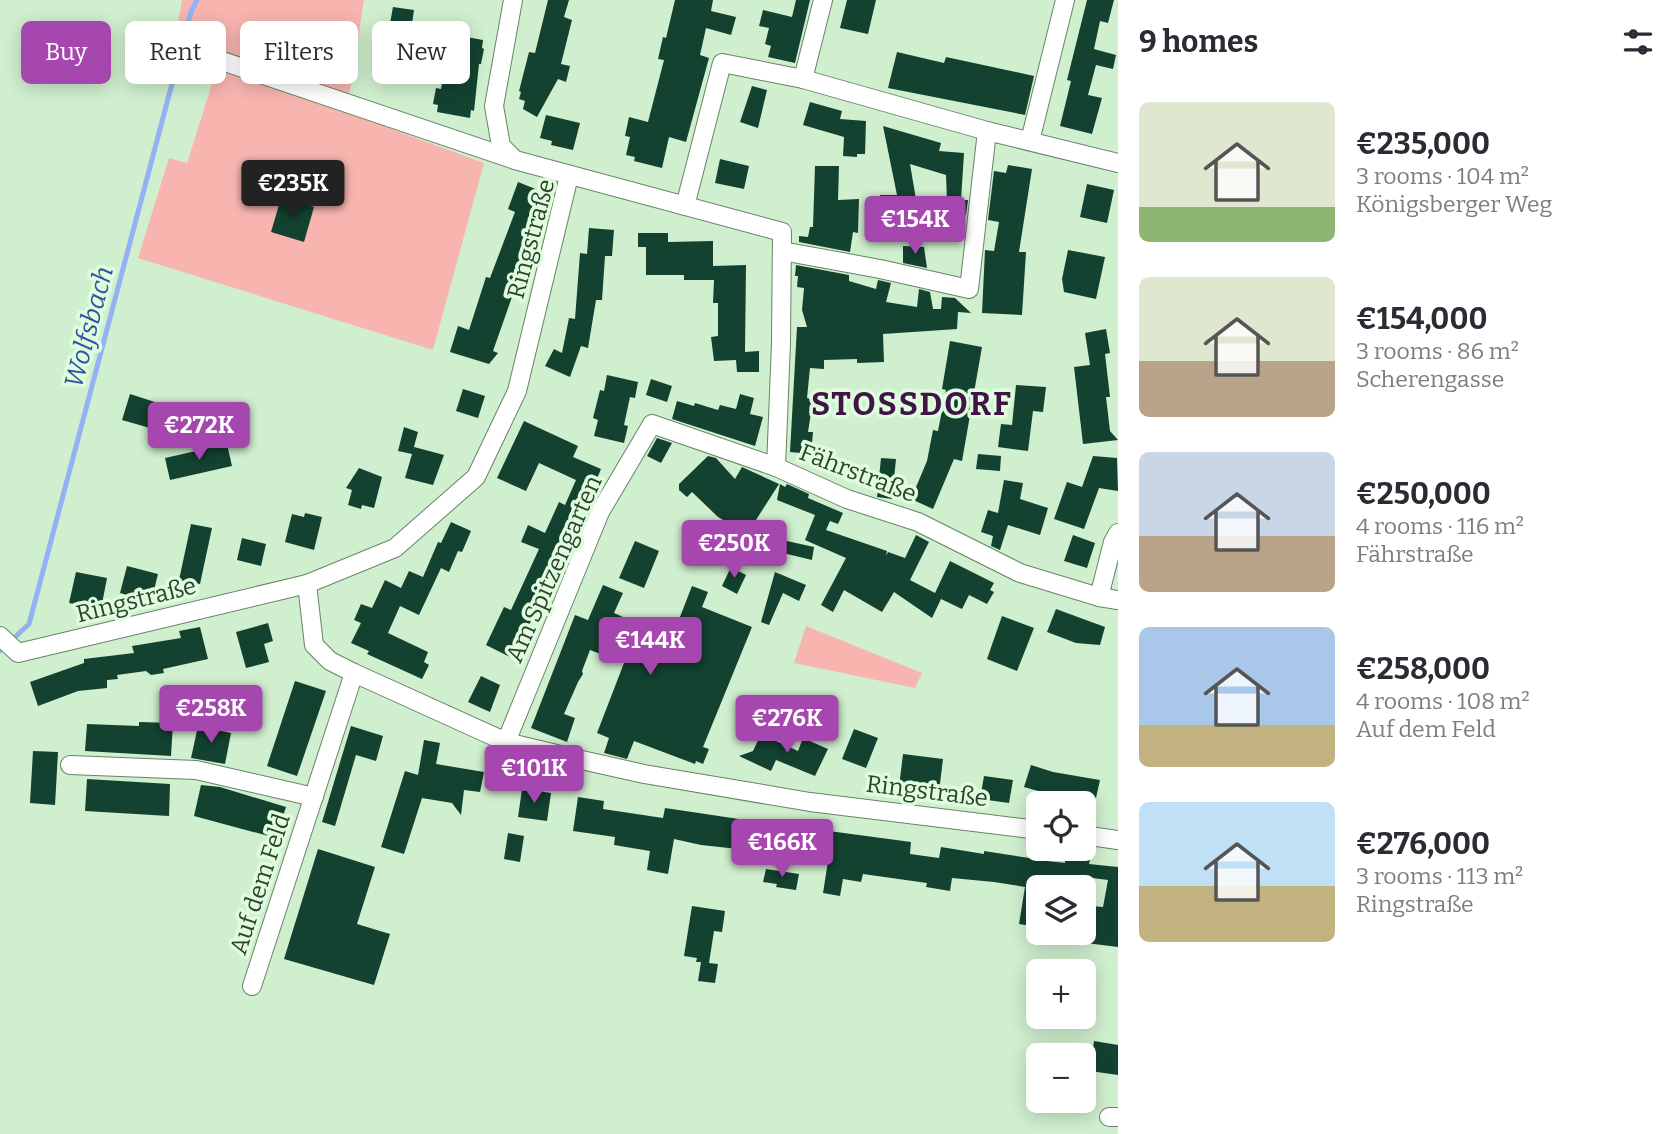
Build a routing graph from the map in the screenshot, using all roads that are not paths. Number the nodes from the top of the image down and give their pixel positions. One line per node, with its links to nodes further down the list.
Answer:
1 (513, 0): 8 (street)
2 (823, 0): 5 (street)
3 (1065, 0): 7 (street)
4 (226, 62): 8 (street)
5 (803, 79): 6 (street); 11 (street)
6 (987, 131): 7 (street); 12 (street)
7 (1030, 141): 9 (street)
8 (515, 160): 10 (street)
9 (1118, 163)
10 (569, 176): 11 (street, Ringstraße); 15 (street, Ringstraße)
11 (685, 206): 12 (street)
12 (782, 251): 13 (street, Fährstraße)
13 (776, 467): 16 (street, Fährstraße); 20 (street, Am Spitzengarten)
14 (1118, 533): 16 (street)
15 (307, 584): 18 (street, Ringstraße); 19 (street, Ringstraße)
16 (1099, 597): 17 (street, Fährstraße)
17 (1118, 600)
18 (1, 636)
19 (354, 673): 20 (street, Ringstraße); 22 (street, Auf dem Feld)
20 (506, 742): 23 (street, Ringstraße)
21 (70, 765): 22 (street, Auf dem Feld)
22 (314, 797): 26 (street, Auf dem Feld)
23 (1026, 829)
24 (1096, 837): 25 (street)
25 (1118, 840)
26 (252, 986)

